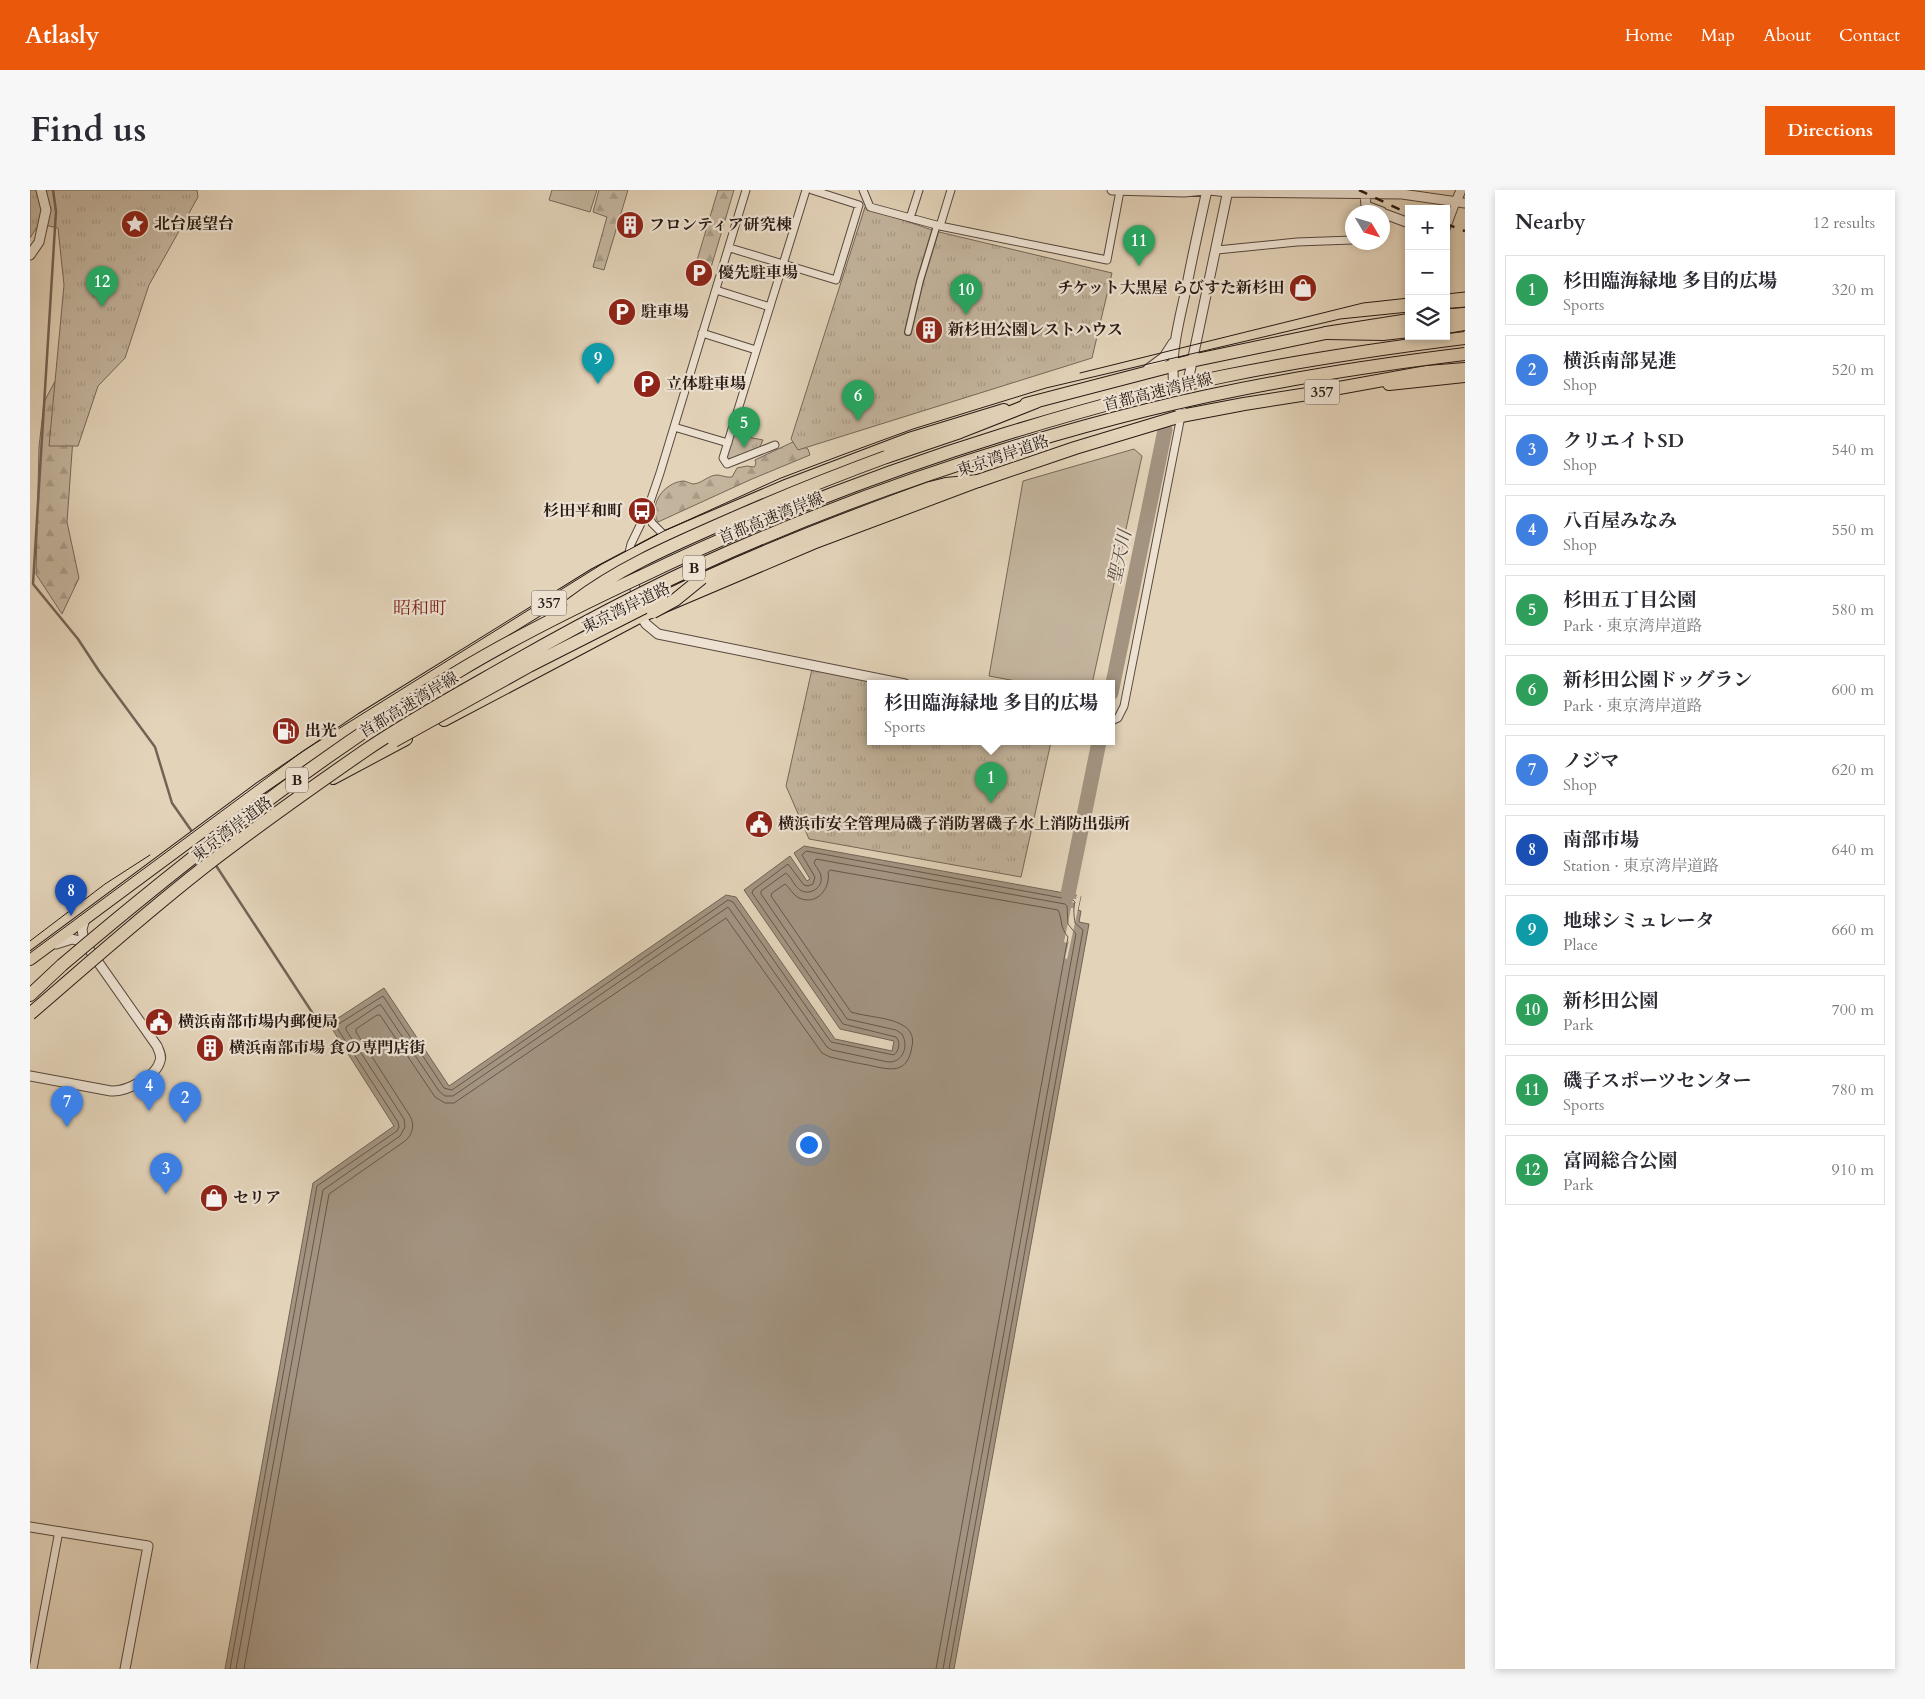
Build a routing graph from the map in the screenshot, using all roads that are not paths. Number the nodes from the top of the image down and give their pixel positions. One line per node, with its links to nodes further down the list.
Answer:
1 (41, 190): 23 (street)
2 (746, 190): 21 (street)
3 (806, 190): 24 (street)
4 (812, 190): 24 (street)
5 (864, 190): 16 (street)
6 (919, 190): 16 (street)
7 (951, 190): 19 (street)
8 (1116, 190): 9 (street); 19 (street)
9 (1207, 190): 11 (street); 36 (street)
10 (1461, 190): 13 (street)
11 (1228, 191): 12 (street); 22 (street)
12 (1365, 193): 13 (street); 14 (street)
13 (1461, 203): 18 (street)
14 (1366, 205)
15 (1390, 215): 17 (street)
16 (910, 218): 19 (street)
17 (1405, 221)
18 (1450, 222)
19 (938, 225): 33 (street)
20 (1345, 240): 22 (street)
21 (730, 248): 24 (street); 25 (street)
22 (1217, 250): 40 (street)
23 (30, 255)
24 (783, 264): 26 (street)
25 (716, 290): 26 (street); 34 (street)
26 (770, 307): 38 (street)
27 (1465, 314): 28 (highway)
28 (1450, 316)
29 (1405, 321): 35 (highway, 東京湾岸道路 / 357)
30 (1465, 324): 31 (highway)
31 (1450, 326)
32 (1405, 331): 35 (highway)
33 (908, 332)
34 (702, 333): 38 (street); 48 (street)
35 (1326, 333): 40 (highway, 東京湾岸道路 / 357)
36 (1176, 336): 41 (street); 43 (street)
37 (1465, 338): 56 (highway, 首都高速湾岸線 / B, bridge)
38 (756, 350): 49 (street)
39 (1465, 354): 59 (highway, 首都高速湾岸線 / B, bridge)
40 (1192, 360): 41 (highway, 東京湾岸道路 / 357); 47 (street)
41 (1172, 366): 43 (highway, 東京湾岸道路 / 357); 47 (street)
42 (1465, 369): 45 (highway)
43 (1133, 376): 46 (highway, 東京湾岸道路 / 357)
44 (1465, 376): 45 (highway, 東京湾岸道路 / 357)
45 (1317, 392): 47 (highway, 東京湾岸道路 / 357)
46 (1036, 402): 53 (highway, 東京湾岸道路 / 357); 56 (highway, B, bridge)
47 (1181, 416): 51 (highway, 東京湾岸道路 / 357); 58 (street)
48 (674, 427): 49 (street); 52 (street)
49 (728, 443): 50 (street)
50 (775, 445)
51 (978, 481): 55 (highway, 東京湾岸道路 / 357); 59 (highway, 357, bridge)
52 (647, 511): 53 (street); 54 (street)
53 (666, 537): 54 (highway, 東京湾岸道路 / 357)
54 (628, 557): 55 (street); 60 (highway, 東京湾岸道路 / 357)
55 (641, 616): 57 (street); 64 (highway, 東京湾岸道路 / 357)
56 (551, 620): 65 (highway, 首都高速湾岸線 / B, bridge)
57 (885, 680)
58 (1115, 719)
59 (319, 784): 66 (highway, 首都高速湾岸線 / B, bridge)
60 (87, 916): 61 (street); 62 (highway, 東京湾岸道路 / 357)
61 (84, 942): 62 (street); 64 (street)
62 (45, 948): 63 (highway, 東京湾岸道路 / 357)
63 (30, 959)
64 (96, 960): 66 (highway, 東京湾岸道路 / 357); 67 (street)
65 (33, 988)
66 (30, 1014)
67 (30, 1076)
68 (30, 1527): 69 (street)
69 (59, 1532): 70 (street); 71 (street)
70 (33, 1669)
71 (125, 1669)

